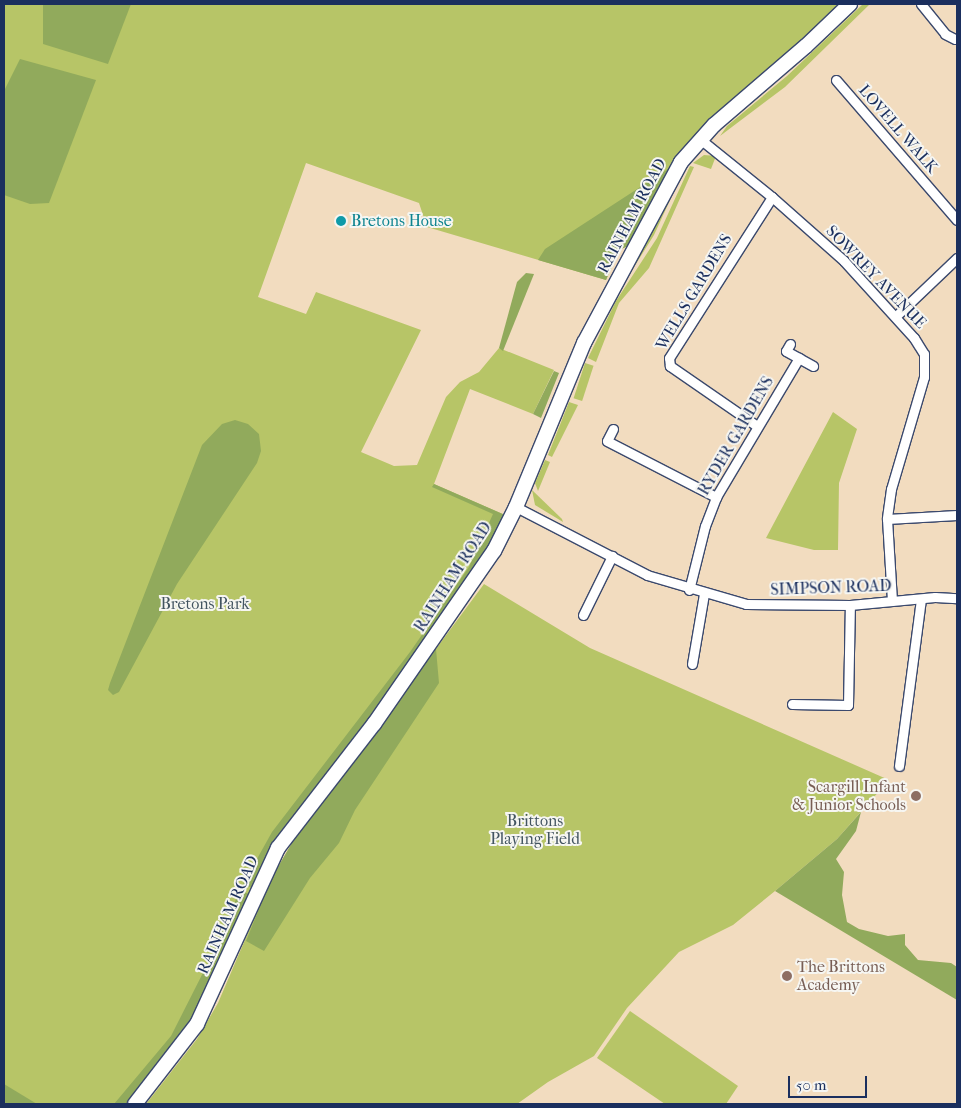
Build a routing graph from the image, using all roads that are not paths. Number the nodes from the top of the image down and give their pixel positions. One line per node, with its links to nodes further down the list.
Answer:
1 (850, 4): 6 (main road, RAINHAM ROAD)
2 (921, 4): 3 (street)
3 (956, 36): 4 (street)
4 (957, 48)
5 (836, 80): 8 (street, LOVELL WALK)
6 (700, 139): 7 (street, SOWREY AVENUE); 17 (main road, RAINHAM ROAD)
7 (772, 197): 10 (street, SOWREY AVENUE); 14 (street, WELLS GARDENS)
8 (957, 220)
9 (957, 258): 10 (street)
10 (896, 316): 19 (street, SOWREY AVENUE)
11 (790, 344): 12 (street)
12 (799, 358): 13 (street); 14 (street, RYDER GARDENS)
13 (814, 366)
14 (757, 426): 16 (street, RYDER GARDENS)
15 (613, 429): 16 (street)
16 (716, 497): 21 (street, RYDER GARDENS)
17 (516, 507): 20 (street, SIMPSON ROAD); 31 (main road, RAINHAM ROAD)
18 (957, 515): 19 (street)
19 (887, 519): 25 (street, SOWREY AVENUE)
20 (612, 556): 21 (street, SIMPSON ROAD); 27 (street)
21 (689, 590): 22 (street, SIMPSON ROAD)
22 (704, 594): 26 (street, SIMPSON ROAD); 28 (street)
23 (921, 598): 24 (street, SIMPSON ROAD); 25 (street, SIMPSON ROAD); 30 (street)
24 (957, 598)
25 (892, 601): 26 (street, SIMPSON ROAD)
26 (850, 605): 29 (street)
27 (583, 615)
28 (692, 664)
29 (792, 704)
30 (899, 766)
31 (135, 1104)

